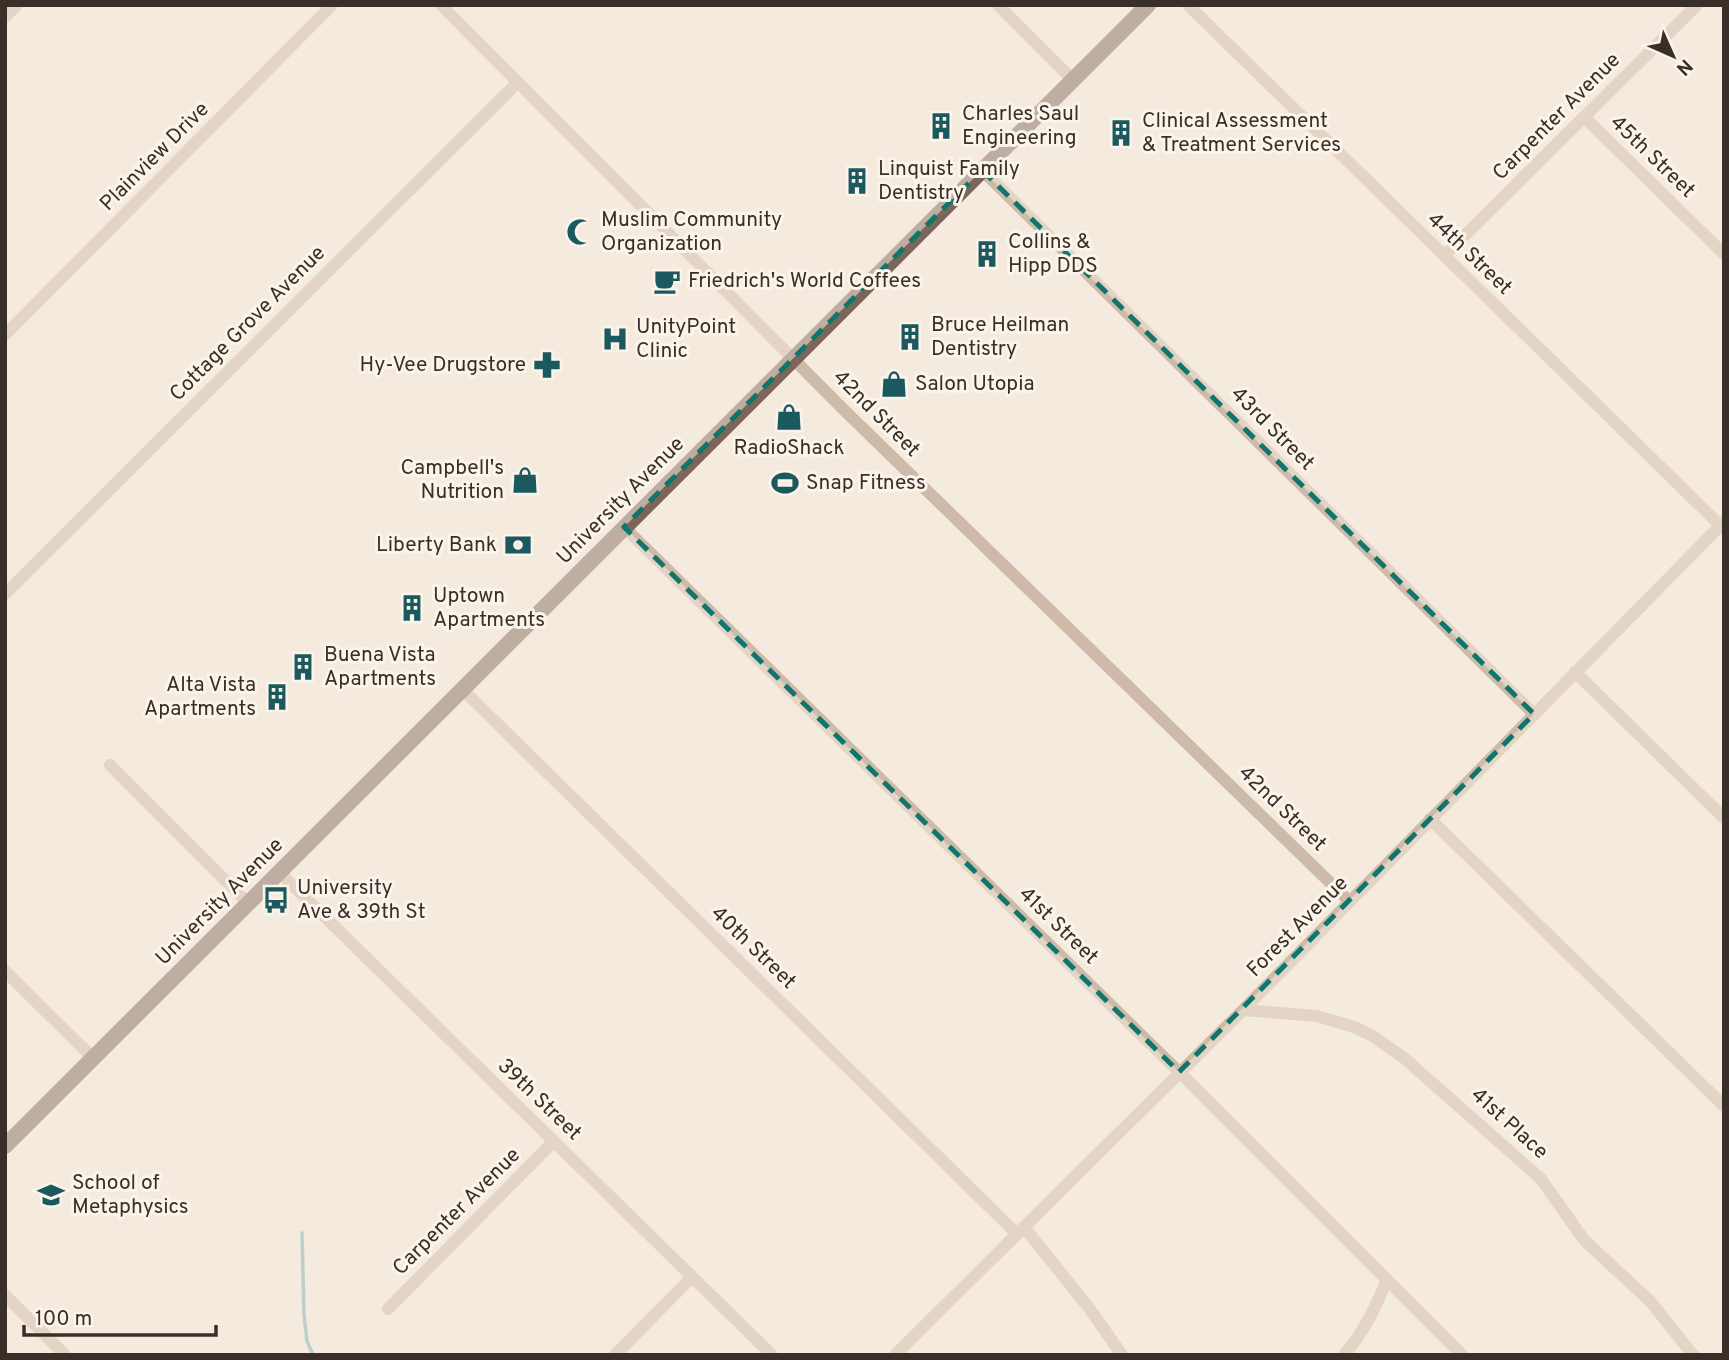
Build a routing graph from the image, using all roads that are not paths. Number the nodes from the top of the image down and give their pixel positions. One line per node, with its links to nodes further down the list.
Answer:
1 (17, 5): 8 (street)
2 (332, 5): 15 (street, Plainview Drive)
3 (441, 5): 10 (street, 42nd Street)
4 (998, 5): 9 (street)
5 (1148, 5): 9 (main road, University Avenue)
6 (1188, 5): 14 (street, 44th Street)
7 (1697, 5): 11 (street, Carpenter Avenue)
8 (5, 17)
9 (1073, 80): 12 (main road, University Avenue)
10 (518, 82): 16 (street, 42nd Street); 19 (street, Cottage Grove Avenue)
11 (1584, 117): 13 (street, 45th Street); 14 (street, Carpenter Avenue)
12 (982, 170): 16 (main road, University Avenue); 22 (street, 43rd Street)
13 (1724, 254)
14 (1444, 256): 17 (street, 44th Street)
15 (5, 335)
16 (793, 358): 18 (main road, University Avenue); 27 (street, 42nd Street)
17 (1723, 526): 20 (street, Forest Avenue)
18 (624, 527): 21 (main road, University Avenue); 32 (street, 41st Street)
19 (5, 594)
20 (1575, 672): 22 (street, Forest Avenue); 24 (street)
21 (462, 689): 26 (main road, University Avenue); 36 (street, 40th Street)
22 (1534, 714): 25 (street, Forest Avenue)
23 (110, 765): 28 (street)
24 (1724, 818)
25 (1430, 819): 27 (street, Forest Avenue); 33 (street)
26 (279, 872): 28 (main road, University Avenue); 34 (street, 39th Street)
27 (1350, 902): 30 (street, Forest Avenue)
28 (248, 903): 31 (main road, University Avenue)
29 (5, 971): 31 (street)
30 (1243, 1010): 32 (street, Forest Avenue); 48 (street, 41st Place)
31 (93, 1058): 35 (main road, University Avenue)
32 (1179, 1072): 36 (street, Forest Avenue); 38 (street, 41st Street)
33 (1724, 1106)
34 (554, 1141): 37 (street, 39th Street); 40 (street, Carpenter Avenue)
35 (5, 1146)
36 (1020, 1231): 44 (street, Forest Avenue); 45 (street, 40th Street)
37 (692, 1277): 42 (street); 43 (street, 39th Street)
38 (1387, 1279): 46 (street); 47 (street, 41st Street)
39 (5, 1295): 41 (street)
40 (388, 1309)
41 (65, 1355)
42 (615, 1355)
43 (772, 1355)
44 (895, 1355)
45 (1122, 1355)
46 (1344, 1355)
47 (1462, 1355)
48 (1693, 1355)

